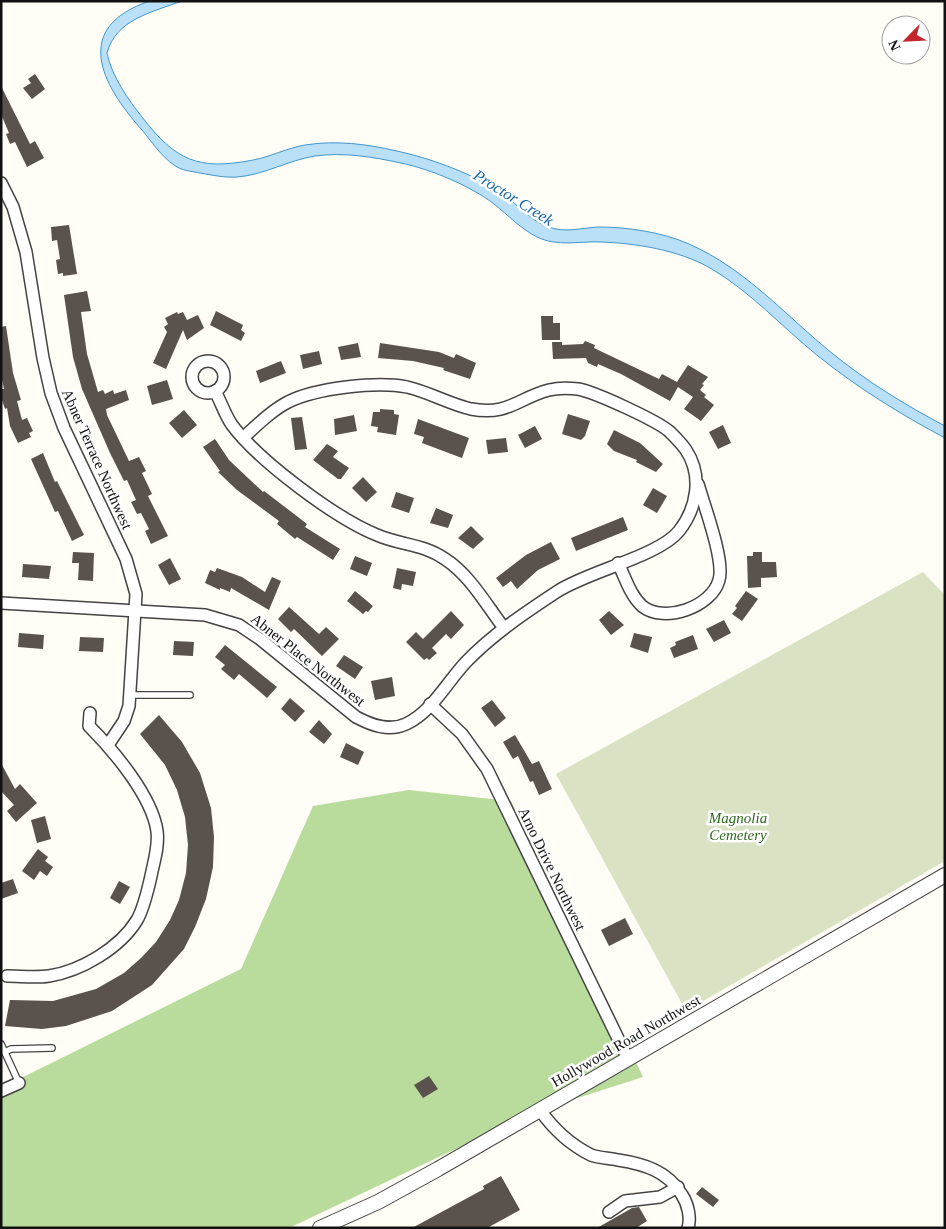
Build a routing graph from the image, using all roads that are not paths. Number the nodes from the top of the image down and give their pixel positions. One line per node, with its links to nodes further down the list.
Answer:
1 (1, 183): 7 (street, Abner Terrace Northwest)
2 (215, 391): 3 (street)
3 (243, 438): 4 (street, Abner Place Northwest); 8 (street)
4 (697, 481): 5 (street, Abner Place Northwest); 5 (street)
5 (618, 563): 8 (street, Abner Place Northwest)
6 (1, 603): 7 (street, Abner Place Northwest)
7 (134, 611): 9 (street, Abner Terrace Northwest); 11 (street, Abner Place Northwest)
8 (504, 628): 11 (street, Abner Place Northwest)
9 (130, 695): 10 (lane); 13 (street, Abner Terrace Northwest)
10 (190, 695)
11 (430, 704): 19 (street, Arno Drive Northwest)
12 (90, 712): 13 (street)
13 (108, 745): 15 (street)
14 (945, 875): 19 (street, Hollywood Road Northwest)
15 (4, 977)
16 (1, 1044): 18 (lane)
17 (52, 1048): 18 (lane)
18 (5, 1052): 20 (lane)
19 (628, 1059): 22 (street, Hollywood Road Northwest)
20 (19, 1083): 21 (street)
21 (1, 1091)
22 (540, 1110): 23 (street); 25 (street, Hollywood Road Northwest)
23 (678, 1187): 24 (street); 26 (street)
24 (609, 1212)
25 (320, 1228)
26 (688, 1228)

